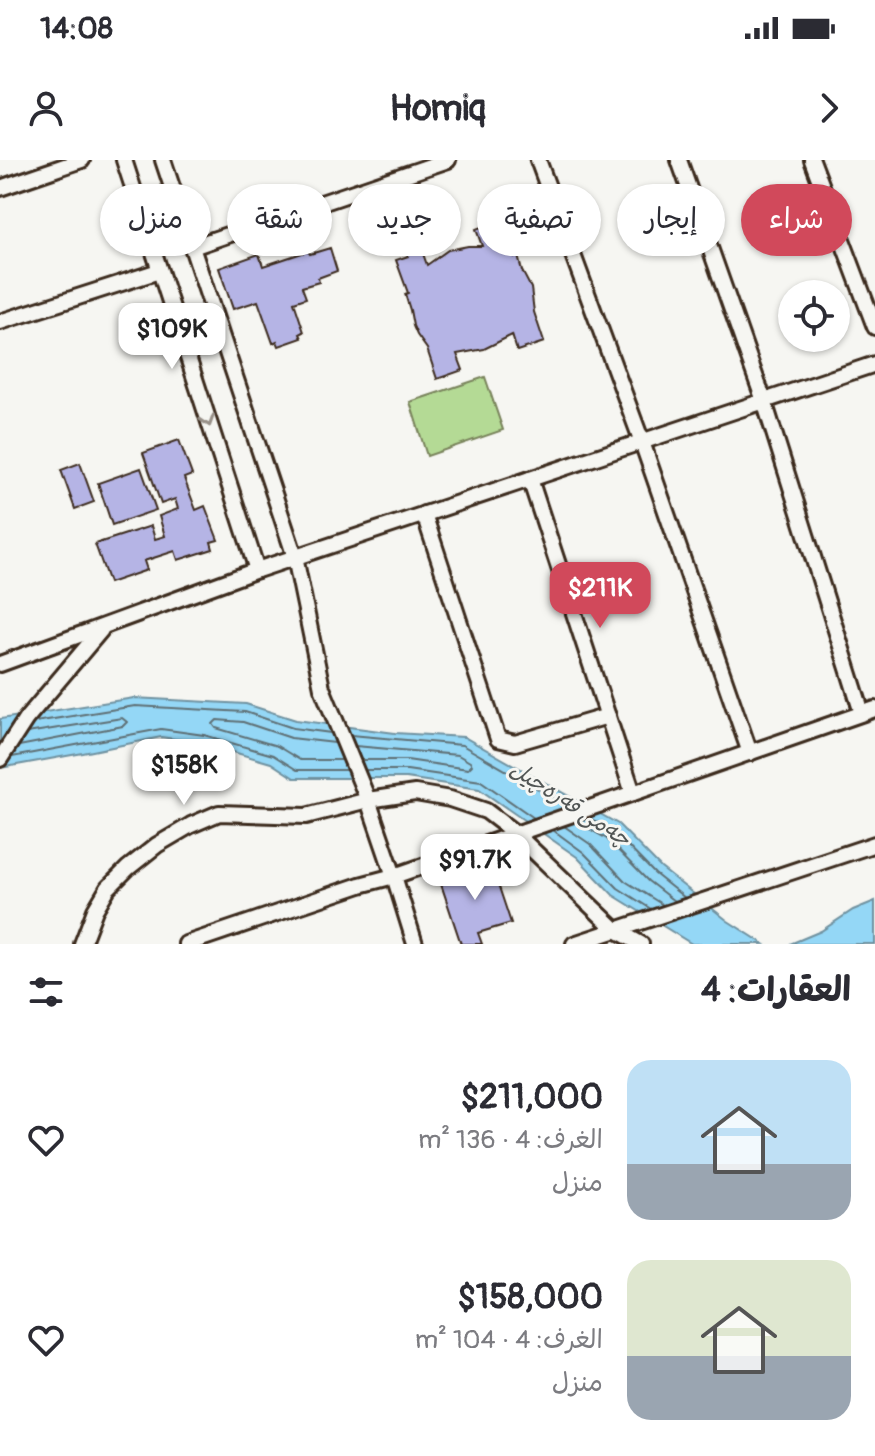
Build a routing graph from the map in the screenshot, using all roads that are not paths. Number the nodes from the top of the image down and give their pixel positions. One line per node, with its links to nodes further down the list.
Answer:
1 (82, 160): 9 (street)
2 (124, 160): 12 (street)
3 (163, 160): 8 (street)
4 (448, 160): 10 (street)
5 (538, 160): 17 (street)
6 (679, 160): 16 (street)
7 (812, 160): 14 (street)
8 (171, 184)
9 (0, 188)
10 (211, 241)
11 (195, 256): 20 (street)
12 (159, 271): 13 (street); 21 (street, one-way to 21)
13 (0, 322)
14 (875, 327)
15 (875, 364): 16 (street)
16 (764, 401): 17 (street); 24 (street)
17 (642, 442): 18 (street); 26 (street)
18 (530, 479): 19 (street); 25 (street)
19 (424, 514): 20 (street); 25 (street)
20 (295, 557): 21 (street); 29 (street)
21 (257, 570): 22 (street)
22 (104, 627): 23 (street); 27 (street)
23 (0, 664)
24 (869, 711): 26 (street)
25 (608, 716): 28 (street)
26 (750, 753): 28 (street)
27 (0, 759)
28 (633, 793): 30 (street)
29 (368, 800): 30 (street); 32 (street); 34 (street)
30 (515, 833): 32 (street); 33 (street)
31 (875, 844): 33 (street)
32 (394, 876): 35 (street); 36 (street)
33 (616, 930): 37 (street); 38 (street)
34 (82, 944)
35 (186, 944)
36 (415, 944)
37 (574, 944)
38 (641, 944)

